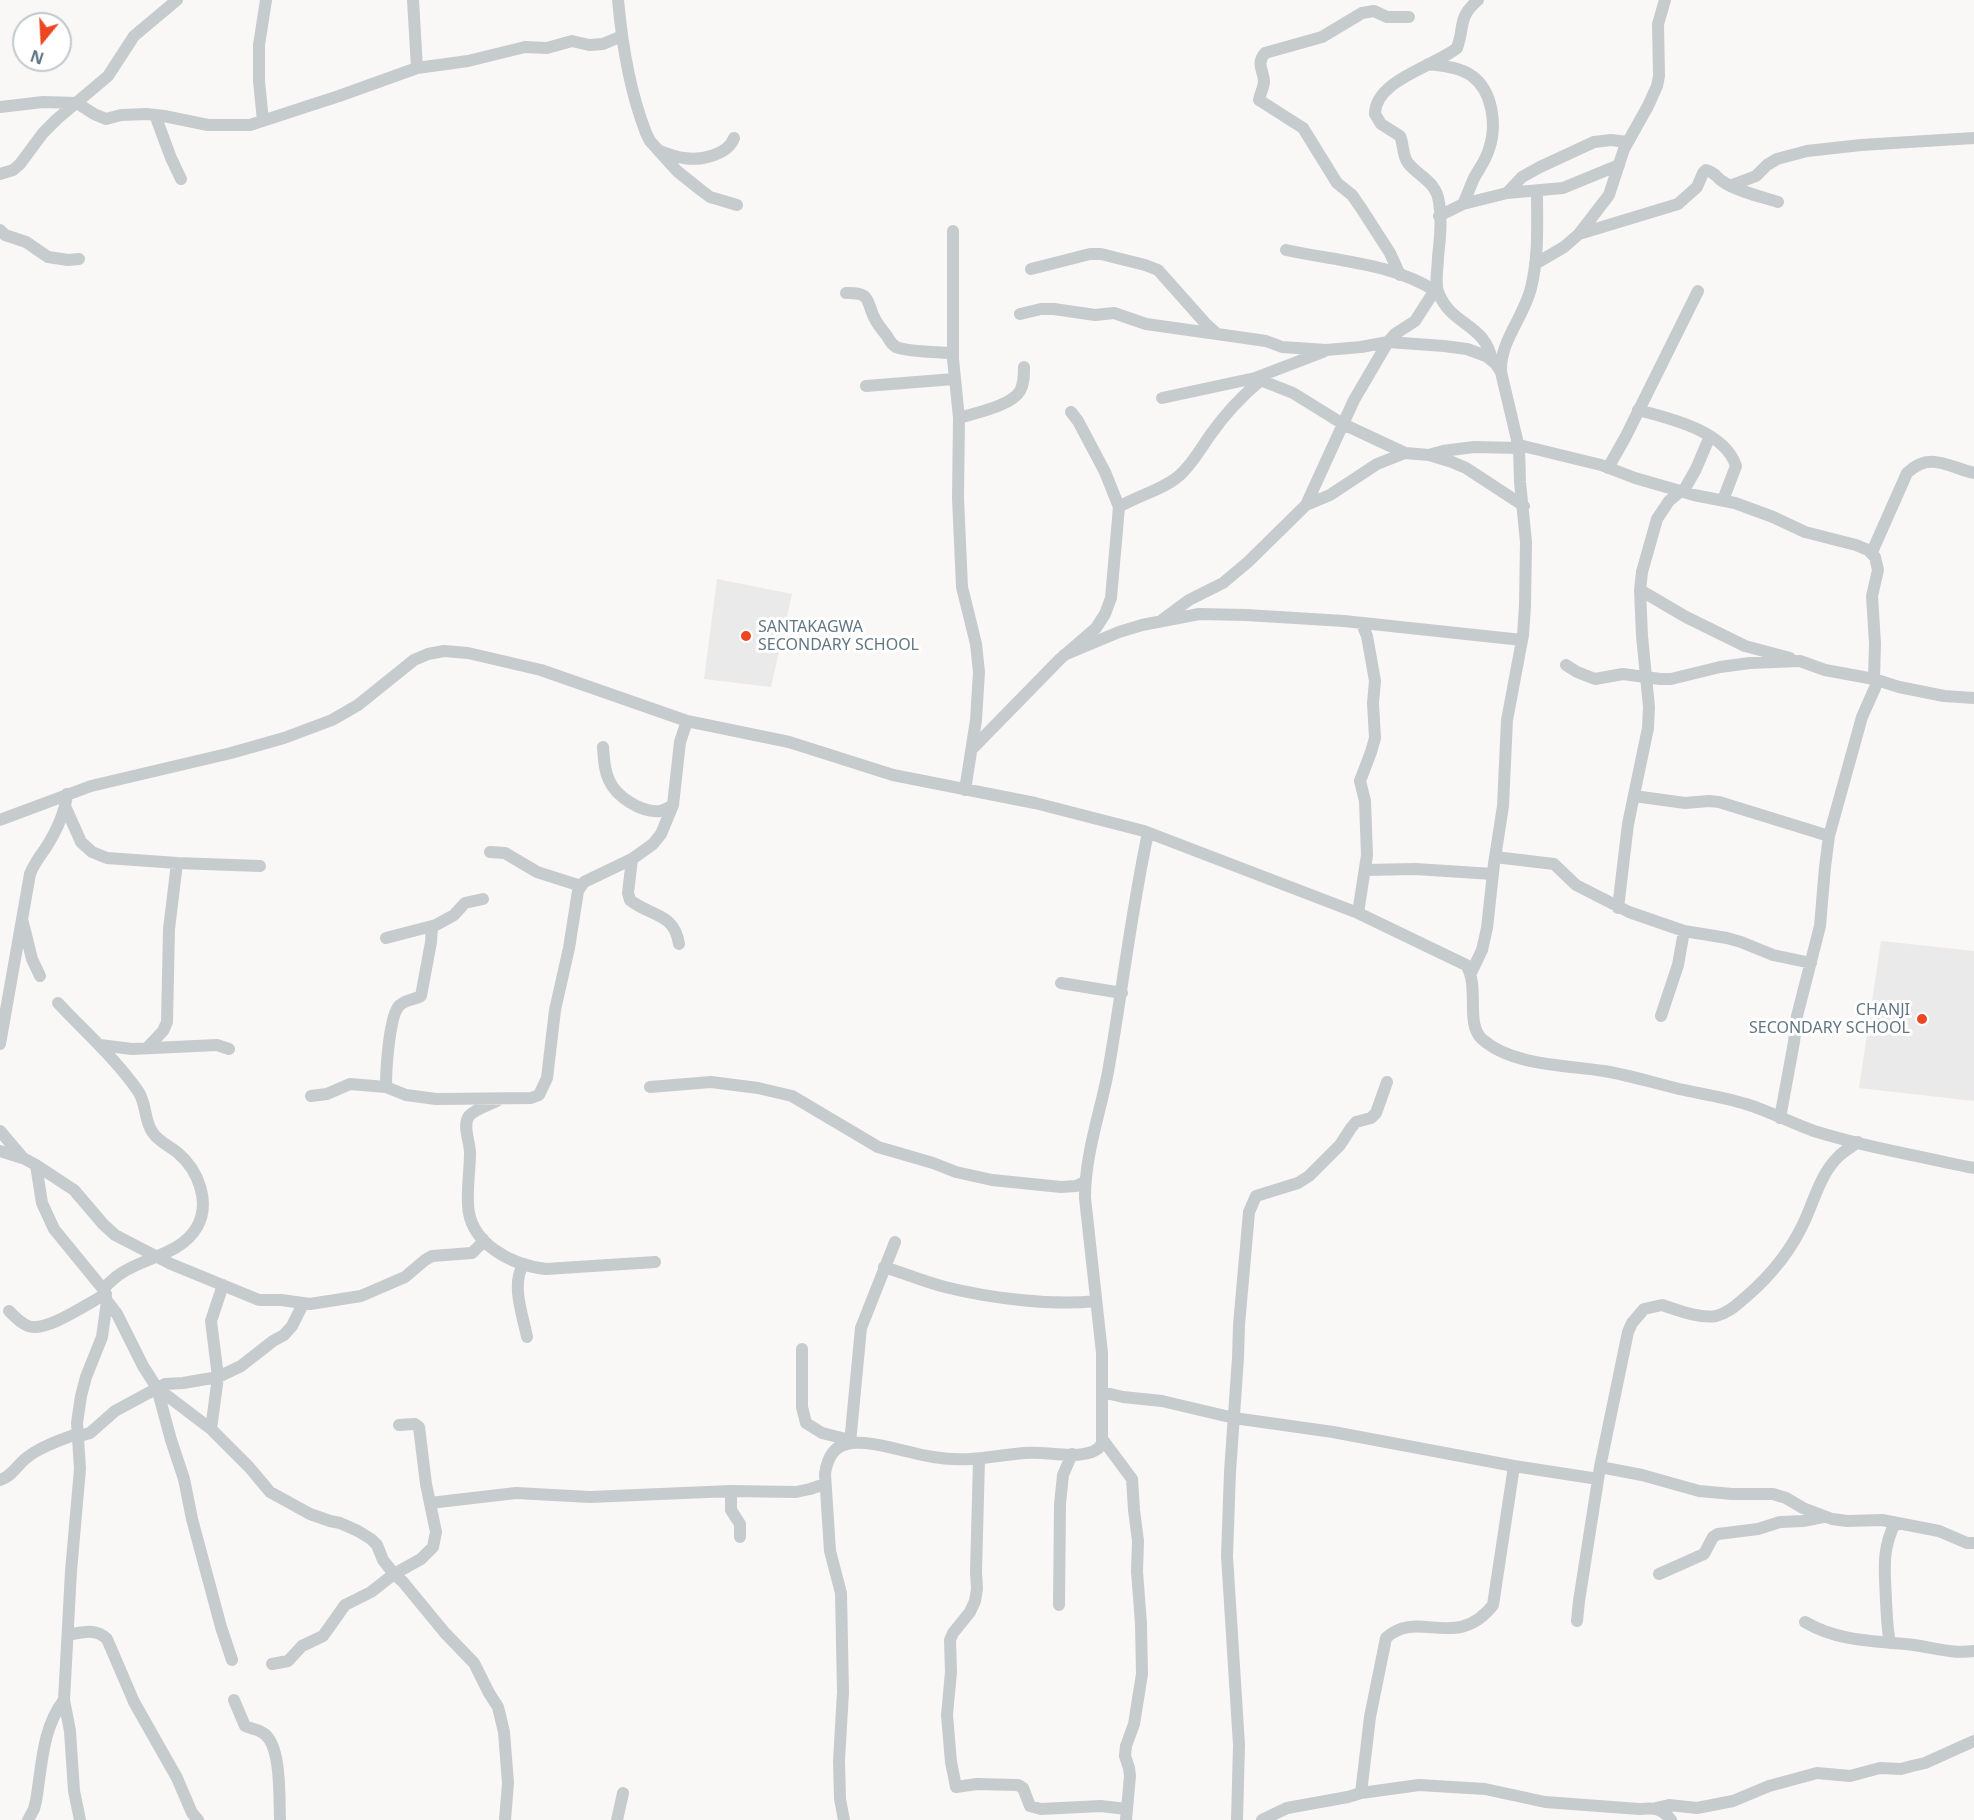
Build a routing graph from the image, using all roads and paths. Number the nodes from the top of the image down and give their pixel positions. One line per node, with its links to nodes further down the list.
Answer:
1 (177, 0): 11 (street)
2 (266, 0): 14 (street)
3 (413, 0): 10 (street)
4 (618, 0): 8 (street)
5 (1478, 0): 9 (street)
6 (1665, 0): 17 (street)
7 (1409, 17): 36 (street)
8 (622, 36): 10 (street); 18 (street)
9 (1427, 64): 26 (street); 28 (street)
10 (417, 68): 14 (street)
11 (77, 103): 12 (street); 13 (street); 20 (street)
12 (0, 107)
13 (155, 115): 14 (street); 21 (street)
14 (263, 121)
15 (734, 138): 18 (street)
16 (1974, 138): 22 (street)
17 (1629, 142): 19 (street); 24 (street)
18 (659, 151): 27 (street)
19 (1619, 165): 23 (street); 31 (street)
20 (0, 174)
21 (181, 179)
22 (1732, 185): 25 (street); 31 (street)
23 (1537, 191): 24 (street); 34 (street)
24 (1507, 193): 26 (street)
25 (1778, 202)
26 (1463, 204): 28 (street)
27 (737, 205)
28 (1440, 216): 37 (street)
29 (0, 230): 33 (street)
30 (954, 231): 44 (street)
31 (1579, 234): 34 (street)
32 (1286, 250): 36 (street)
33 (80, 259)
34 (1535, 264): 47 (street)
35 (1031, 269): 41 (street)
36 (1400, 274): 37 (street)
37 (1436, 291): 42 (street); 45 (street)
38 (1698, 291): 52 (street)
39 (846, 293): 44 (street)
40 (1020, 314): 41 (street)
41 (1217, 334): 43 (street)
42 (1388, 342): 43 (street); 45 (street); 55 (street)
43 (1326, 350): 49 (street)
44 (953, 353): 48 (street)
45 (1492, 361): 47 (street)
46 (1024, 367): 54 (street)
47 (1501, 372): 57 (street)
48 (954, 379): 50 (street); 54 (street)
49 (1258, 379): 51 (street); 55 (street); 66 (street)
50 (866, 386)
51 (1162, 398)
52 (1638, 410): 56 (street); 60 (street)
53 (1071, 412): 66 (street)
54 (959, 418): 80 (street)
55 (1343, 424): 58 (street); 64 (street)
56 (1710, 436): 62 (street); 63 (street)
57 (1519, 447): 59 (street); 60 (street); 65 (street)
58 (1405, 453): 59 (street); 64 (street)
59 (1429, 455): 65 (street)
60 (1608, 468): 62 (street)
61 (1974, 473): 67 (street)
62 (1682, 492): 63 (street); 68 (street)
63 (1723, 501): 67 (street)
64 (1306, 505): 69 (street)
65 (1524, 506): 71 (street)
66 (1119, 507): 72 (street)
67 (1872, 552): 76 (street)
68 (1640, 590): 73 (street); 75 (street)
69 (1160, 622): 70 (street); 72 (street)
70 (1362, 624): 71 (street); 93 (street)
71 (1522, 640): 89 (street)
72 (1064, 656): 80 (street)
73 (1800, 661): 75 (street); 76 (street)
74 (1566, 665): 75 (street)
75 (1647, 677): 82 (street)
76 (1876, 680): 77 (street); 87 (street)
77 (1974, 698)
78 (687, 720): 81 (street); 83 (street); 84 (street)
79 (603, 747): 84 (street)
80 (972, 749): 81 (street)
81 (965, 790): 86 (street)
82 (1634, 796): 87 (street); 97 (street)
83 (66, 800): 85 (street); 91 (street); 99 (street)
84 (673, 805): 90 (street)
85 (0, 820)
86 (1148, 833): 98 (street); 108 (street)
87 (1829, 836): 104 (street)
88 (490, 852): 95 (street)
89 (1495, 857): 94 (street); 97 (street)
90 (632, 859): 95 (street); 103 (street)
91 (177, 863): 92 (street); 113 (street)
92 (260, 866)
93 (1365, 870): 94 (street); 98 (street)
94 (1493, 874): 105 (street)
95 (580, 886): 119 (street)
96 (483, 899): 100 (street)
97 (1618, 908): 101 (street)
98 (1358, 913): 105 (street)
99 (22, 922): 106 (street); 111 (street)
100 (432, 927): 102 (street); 116 (street)
101 (1684, 931): 104 (street); 110 (street)
102 (386, 938)
103 (679, 944)
104 (1811, 963): 120 (street)
105 (1471, 973): 120 (street)
106 (40, 976)
107 (1061, 983): 108 (street)
108 (1122, 993): 127 (street)
109 (58, 1003): 112 (street)
110 (1661, 1016)
111 (0, 1043)
112 (100, 1045): 113 (street); 130 (street)
113 (147, 1048): 114 (street)
114 (229, 1049)
115 (1387, 1082): 144 (street)
116 (386, 1087): 118 (street); 119 (street)
117 (650, 1087): 127 (street)
118 (311, 1096)
119 (499, 1100): 128 (street)
120 (1780, 1118): 122 (street)
121 (0, 1131): 124 (street)
122 (1858, 1142): 126 (street); 153 (street)
123 (0, 1151): 124 (street)
124 (23, 1158): 125 (street)
125 (36, 1165): 130 (street); 135 (street)
126 (1974, 1168)
127 (1085, 1182): 136 (street)
128 (483, 1239): 132 (street); 137 (street)
129 (895, 1242): 133 (street)
130 (157, 1257): 134 (street); 135 (street)
131 (655, 1262): 132 (street)
132 (523, 1265): 139 (street)
133 (884, 1267): 136 (street); 149 (street)
134 (223, 1285): 137 (street); 141 (street)
135 (105, 1294): 138 (street); 142 (street); 147 (street)
136 (1096, 1301): 143 (street)
137 (303, 1304): 141 (street)
138 (9, 1311)
139 (527, 1337)
140 (802, 1349): 149 (street)
141 (218, 1377): 142 (street); 146 (street)
142 (158, 1388): 146 (street); 147 (street); 170 (street)
143 (1102, 1392): 144 (street); 148 (street)
144 (1234, 1418): 152 (street); 186 (street)
145 (399, 1425): 157 (street)
146 (211, 1430): 162 (street)
147 (77, 1434): 154 (street); 167 (street)
148 (1103, 1440): 150 (street); 178 (street)
149 (850, 1441): 151 (street); 155 (street)
150 (1072, 1454): 151 (street); 164 (street)
151 (979, 1460): 178 (street)
152 (1514, 1466): 153 (street); 175 (street)
153 (1599, 1473): 158 (street); 165 (street)
154 (0, 1480)
155 (825, 1484): 156 (street); 185 (street)
156 (730, 1491): 157 (street); 160 (street)
157 (430, 1503): 162 (street)
158 (1824, 1516): 159 (street); 163 (street)
159 (1895, 1523): 161 (street); 168 (street)
160 (740, 1537)
161 (1974, 1543)
162 (394, 1574): 171 (street); 183 (street)
163 (1659, 1574)
164 (1059, 1605)
165 (1577, 1621)
166 (1805, 1622): 168 (street)
167 (69, 1635): 172 (street); 181 (street)
168 (1890, 1643): 169 (street)
169 (1974, 1651)
170 (232, 1660)
171 (272, 1664)
172 (64, 1700): 179 (street); 180 (street)
173 (234, 1700): 182 (street)
174 (1974, 1741): 177 (street)
175 (1361, 1793): 177 (street); 187 (street)
176 (623, 1794): 184 (street)
177 (1656, 1808): 188 (street)
178 (1126, 1814)
179 (27, 1820)
180 (80, 1820)
181 (198, 1820)
182 (280, 1820)
183 (506, 1820)
184 (617, 1820)
185 (844, 1820)
186 (1237, 1820)
187 (1262, 1820)
188 (1671, 1820)

